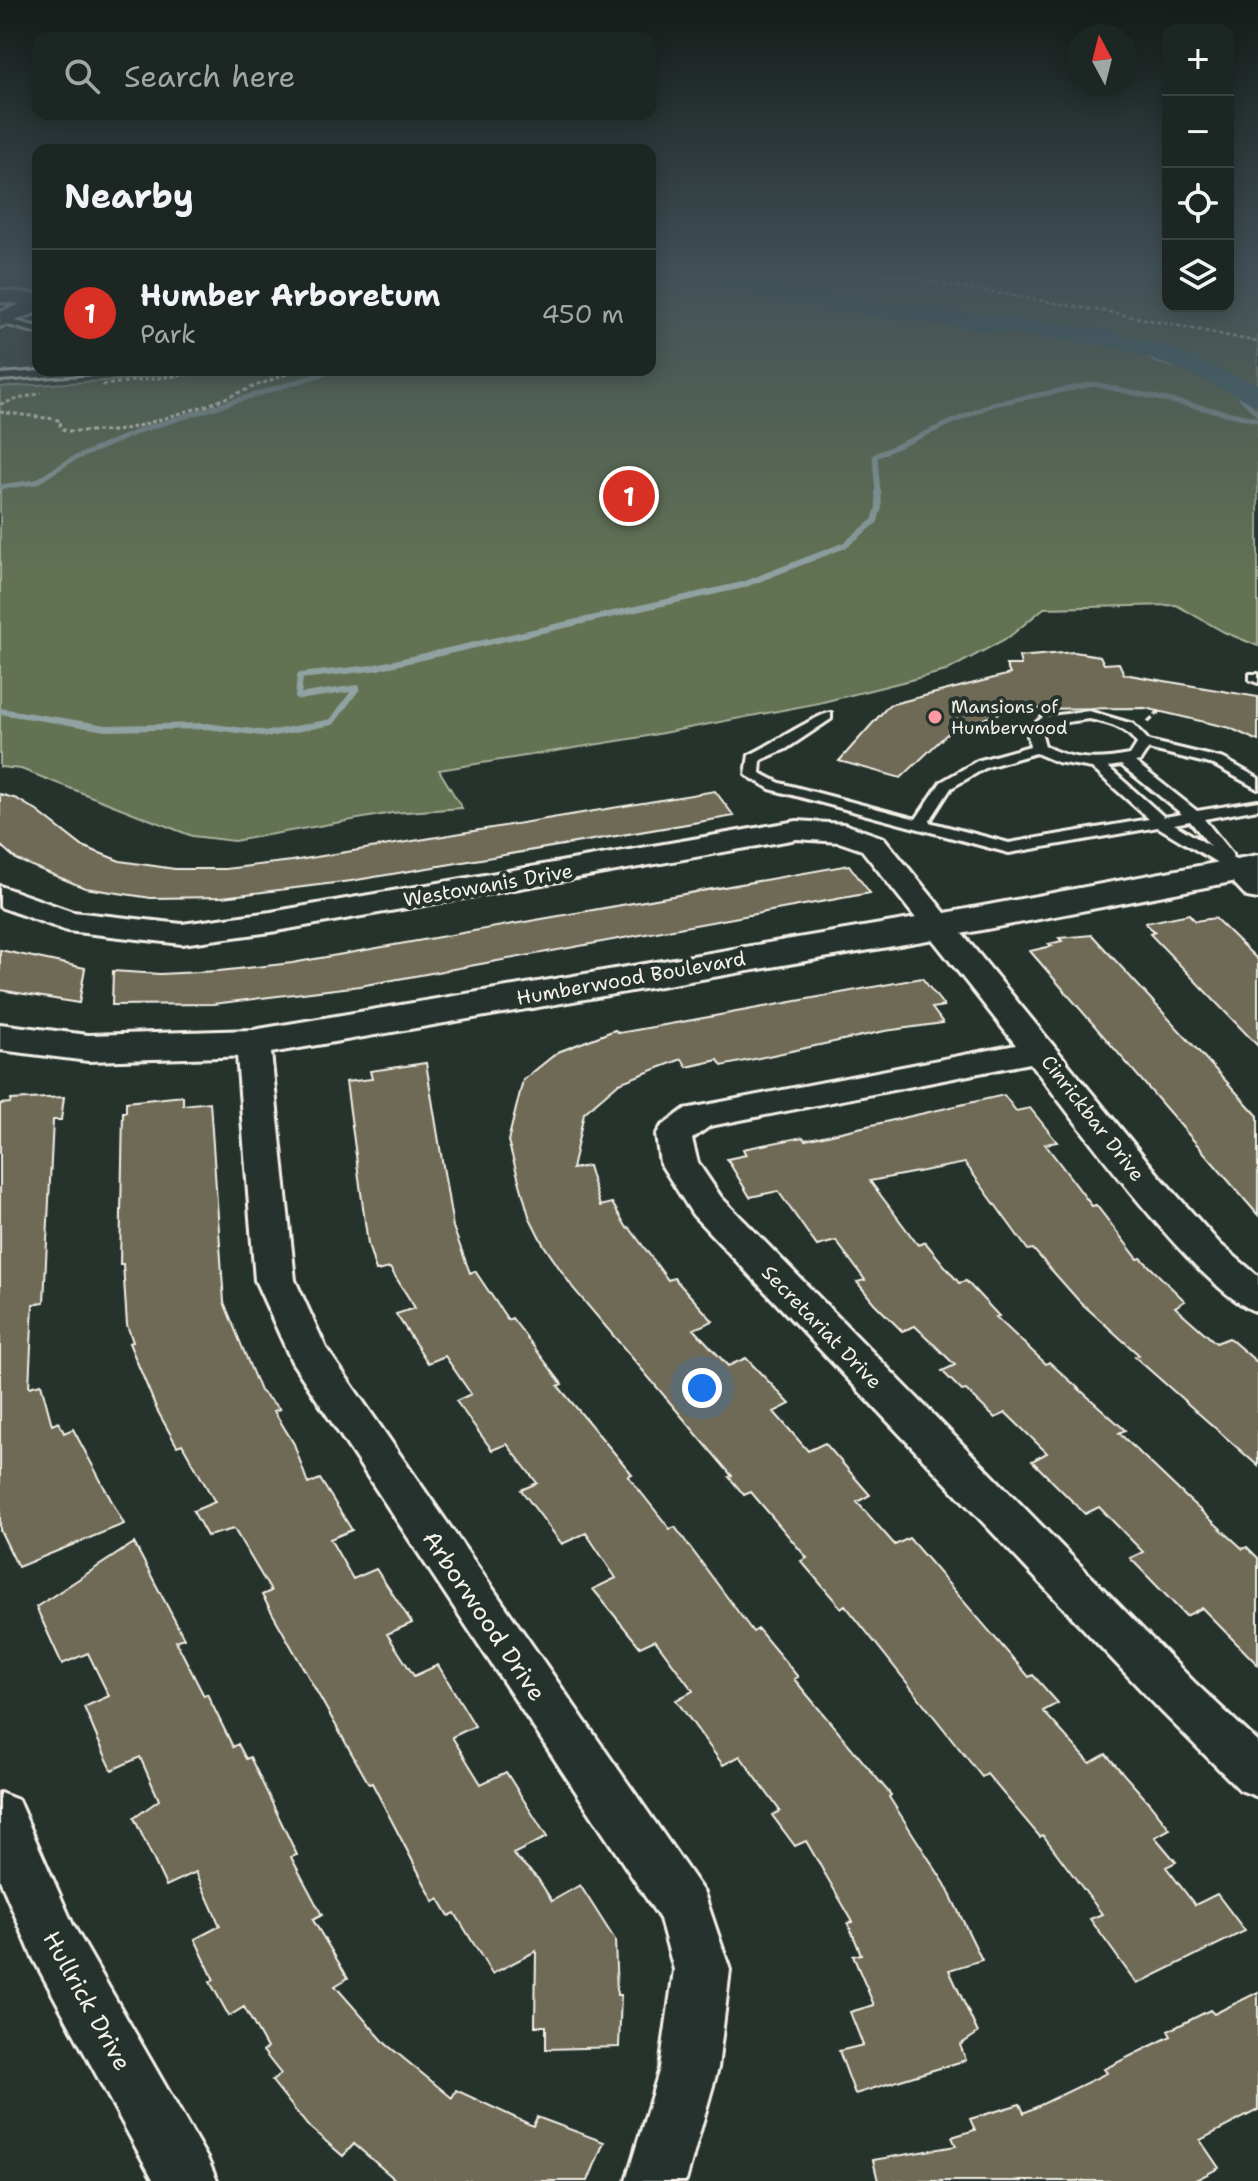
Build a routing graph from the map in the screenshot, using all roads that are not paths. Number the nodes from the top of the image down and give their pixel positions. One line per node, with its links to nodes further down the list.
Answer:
1 (32, 375): 2 (lane)
2 (0, 377)
3 (826, 716): 12 (lane)
4 (1144, 744): 5 (lane); 6 (lane); 8 (lane)
5 (1038, 748): 7 (lane); 12 (lane)
6 (1125, 761): 7 (lane); 10 (lane)
7 (1099, 767): 11 (lane)
8 (1258, 785)
9 (1258, 805): 10 (lane)
10 (1195, 817): 11 (lane); 13 (lane)
11 (1162, 823): 12 (lane); 13 (lane)
12 (920, 824)
13 (1251, 875): 15 (street, Humberwood Boulevard)
14 (0, 896): 15 (street, Westowanis Drive)
15 (940, 926): 17 (street, Humberwood Boulevard); 18 (street, Cinrickbar Drive)
16 (0, 1037): 17 (street, Humberwood Boulevard)
17 (253, 1043): 23 (street, Arborwood Drive)
18 (1039, 1051): 19 (street, Cinrickbar Drive); 20 (street, Secretariat Drive)
19 (1258, 1298)
20 (1258, 1775)
21 (0, 1816): 22 (street, Hullrick Drive)
22 (187, 2181)
23 (656, 2181)

